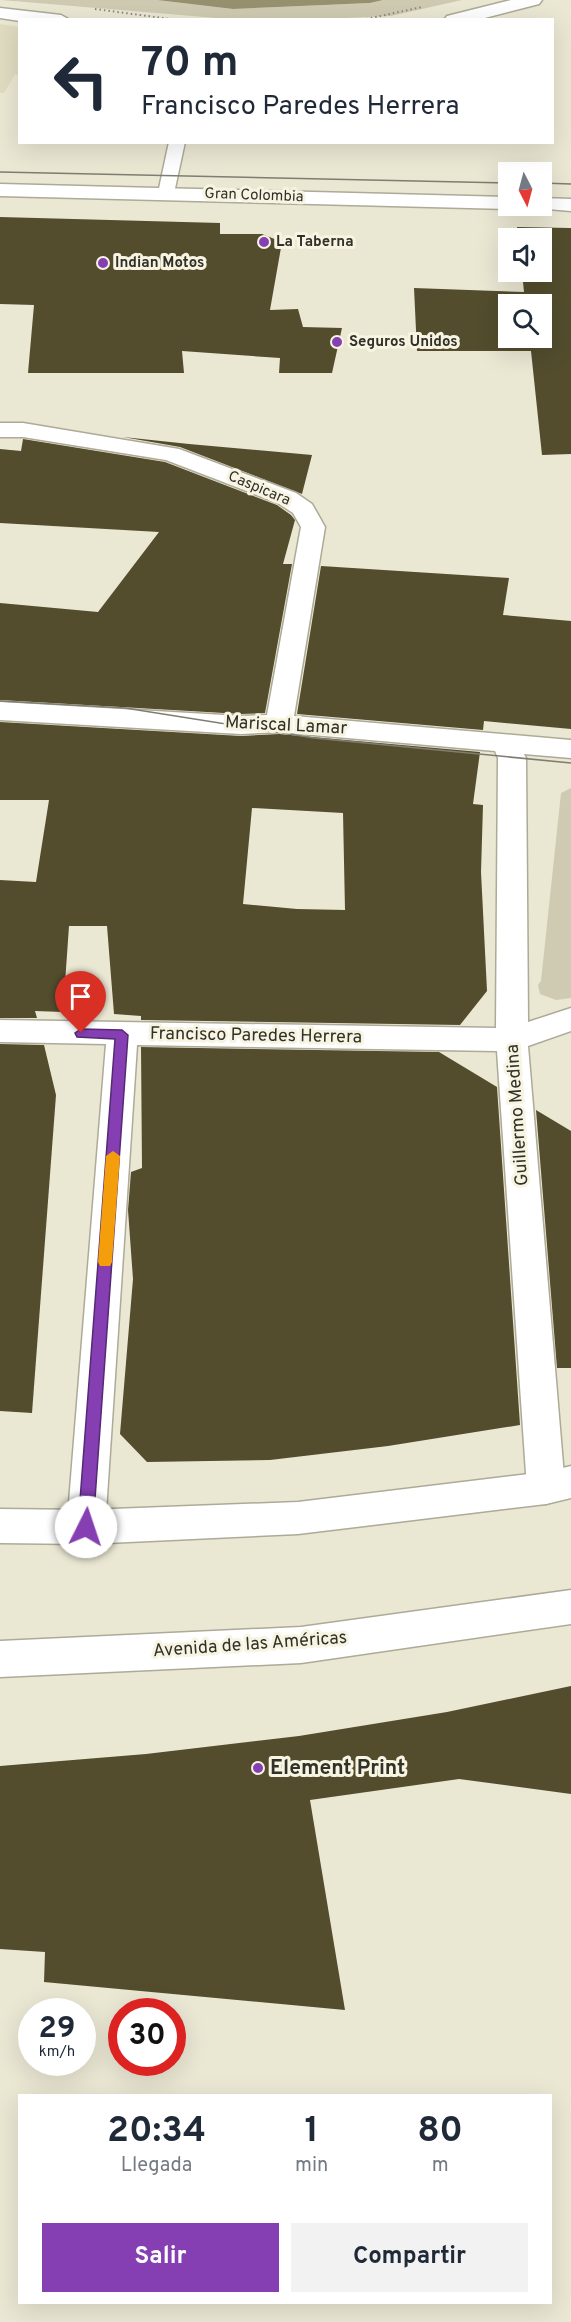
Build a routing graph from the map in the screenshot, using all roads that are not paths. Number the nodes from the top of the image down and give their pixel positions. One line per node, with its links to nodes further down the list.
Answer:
1 (533, 0): 4 (street)
2 (0, 13): 3 (street)
3 (44, 18)
4 (461, 18)
5 (177, 144): 7 (lane)
6 (0, 190): 7 (street, Gran Colombia)
7 (166, 193): 8 (street, Gran Colombia)
8 (498, 203)
9 (552, 204): 10 (street)
10 (571, 205)
11 (0, 430): 13 (street, Caspicara)
12 (0, 711): 13 (street, Mariscal Lamar)
13 (279, 723): 14 (street, Mariscal Lamar)
14 (505, 743): 15 (street, Mariscal Lamar); 19 (street, Guillermo Medina)
15 (571, 749)
16 (571, 1019): 19 (street)
17 (0, 1031): 18 (street, Francisco Paredes Herrera)
18 (122, 1035): 19 (street, Francisco Paredes Herrera); 22 (street)
19 (512, 1040): 20 (street, Guillermo Medina)
20 (558, 1485): 22 (street)
21 (0, 1526): 22 (street)
22 (86, 1527)
23 (571, 1607): 24 (street, Avenida de las Américas)
24 (0, 1659)

